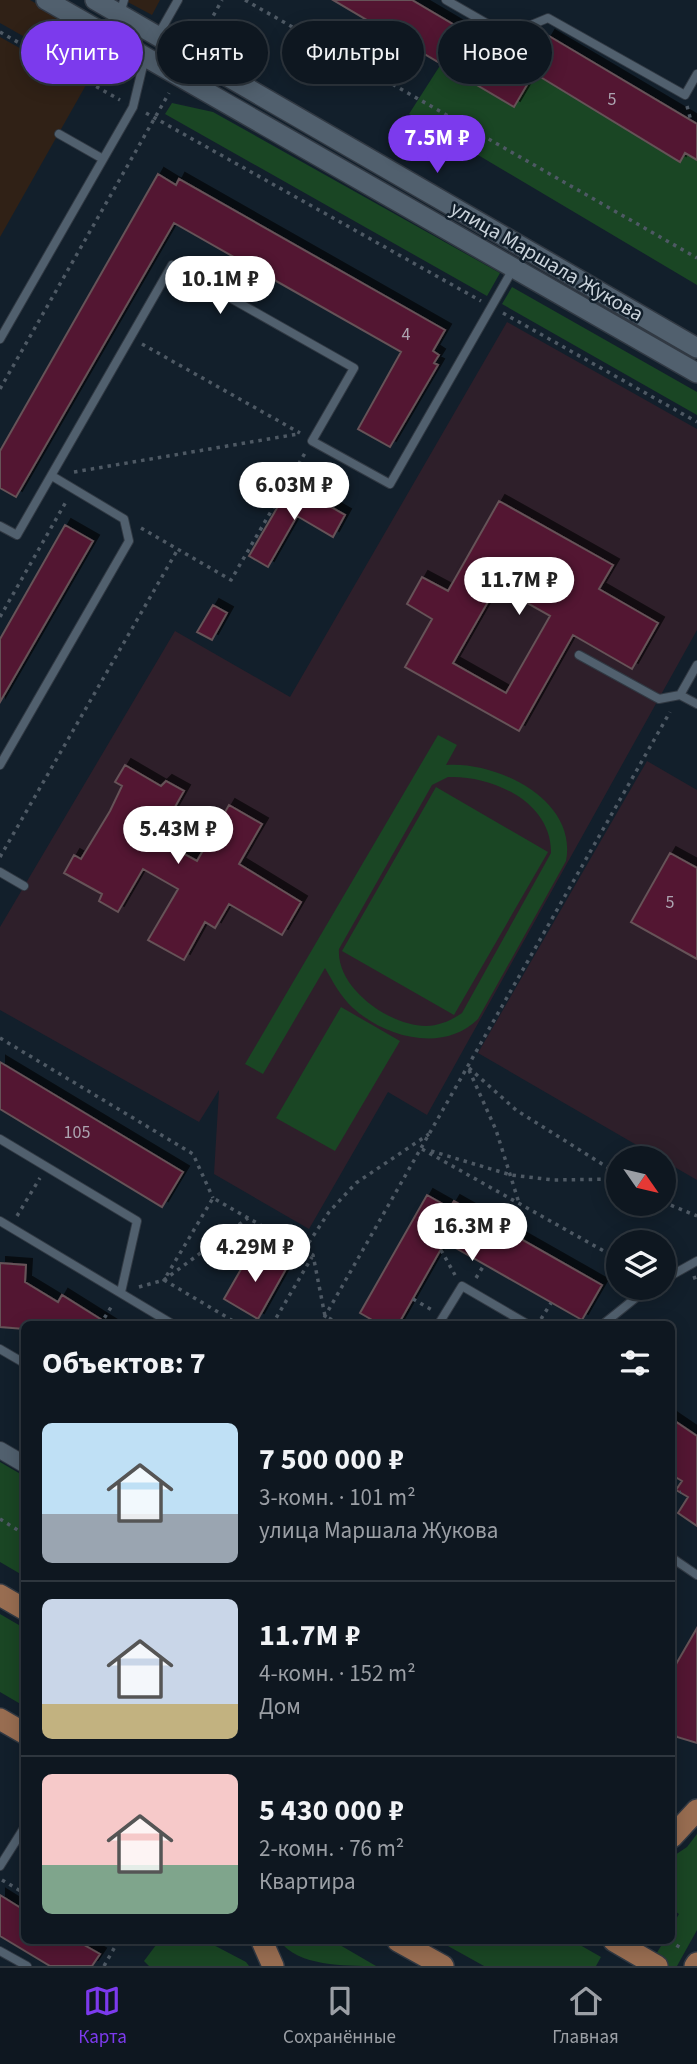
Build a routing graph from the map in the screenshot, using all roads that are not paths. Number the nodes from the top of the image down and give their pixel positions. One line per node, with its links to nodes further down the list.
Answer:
1 (46, 0): 8 (street, улица Маршала Жукова)
2 (95, 0): 5 (street, улица Маршала Жукова)
3 (178, 0): 6 (lane)
4 (446, 0): 9 (lane)
5 (122, 7): 7 (street, улица Маршала Жукова)
6 (166, 21)
7 (157, 37): 8 (street)
8 (145, 57): 12 (lane); 13 (street, улица Маршала Жукова)
9 (697, 74)
10 (239, 84): 15 (street, улица Маршала Жукова)
11 (59, 134): 12 (lane)
12 (103, 159): 14 (lane)
13 (513, 268): 16 (street, улица Маршала Жукова); 17 (lane)
14 (0, 339)
15 (697, 348)
16 (697, 373)
17 (51, 476): 18 (lane); 23 (lane)
18 (0, 526)
19 (579, 655): 21 (lane)
20 (697, 665): 21 (lane)
21 (680, 695): 22 (lane)
22 (697, 704)
23 (0, 765)
24 (0, 872): 25 (lane)
25 (24, 886)
26 (0, 1139): 30 (lane)
27 (0, 1221): 30 (lane)
28 (697, 1261): 29 (lane)
29 (676, 1273)
30 (121, 1292): 32 (lane)
31 (633, 1300): 35 (lane)
32 (168, 1321)
33 (441, 1321): 34 (lane)
34 (522, 1321)
35 (608, 1321)
36 (0, 1349): 37 (lane)
37 (21, 1361)
38 (0, 1450): 39 (street)
39 (21, 1462)
40 (675, 1560): 41 (lane)
41 (697, 1575)
42 (0, 1595): 43 (main road)
43 (21, 1607)
44 (0, 1719): 45 (main road)
45 (21, 1731)
46 (697, 1810): 48 (main road)
47 (21, 1833): 49 (lane)
48 (675, 1834)
49 (0, 1866)
50 (263, 1944): 55 (main road)
51 (403, 1944): 56 (main road)
52 (619, 1944): 57 (main road)
53 (0, 1951): 54 (lane)
54 (27, 1966)
55 (273, 1966)
56 (443, 1966)
57 (657, 1966)

